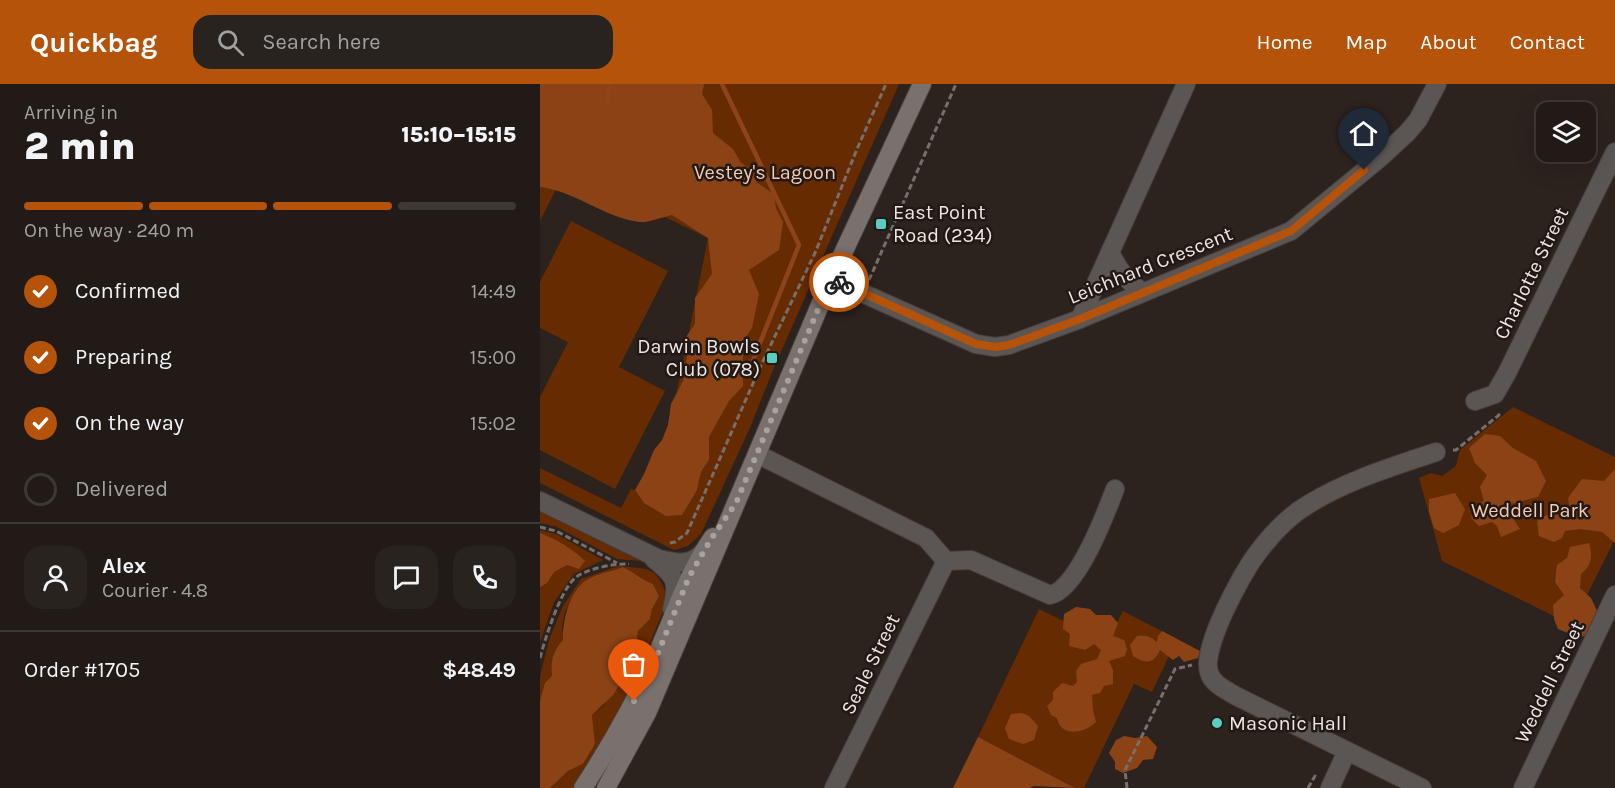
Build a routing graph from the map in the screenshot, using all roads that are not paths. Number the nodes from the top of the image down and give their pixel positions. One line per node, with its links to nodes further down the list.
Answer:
1 (922, 84): 6 (street)
2 (1186, 84): 5 (street)
3 (1437, 84): 7 (street, Leichhard Crescent)
4 (1615, 152): 9 (street, Charlotte Street)
5 (1110, 252): 7 (street); 8 (street)
6 (831, 279): 8 (street, Leichhard Crescent); 11 (street)
7 (1143, 292): 8 (street, Leichhard Crescent)
8 (1080, 319)
9 (1475, 401)
10 (1436, 452): 20 (street)
11 (757, 454): 14 (street); 17 (street)
12 (1115, 489): 17 (street)
13 (540, 501): 16 (street)
14 (736, 503): 15 (street); 22 (street)
15 (702, 553): 16 (street); 19 (street)
16 (651, 556): 19 (street)
17 (946, 561): 23 (street, Seale Street)
18 (1615, 595): 26 (street, Weddell Street)
19 (667, 630): 21 (street)
20 (1347, 751): 24 (street); 25 (street)
21 (583, 788)
22 (606, 788)
23 (834, 788)
24 (1330, 788)
25 (1422, 788)
26 (1523, 788)

